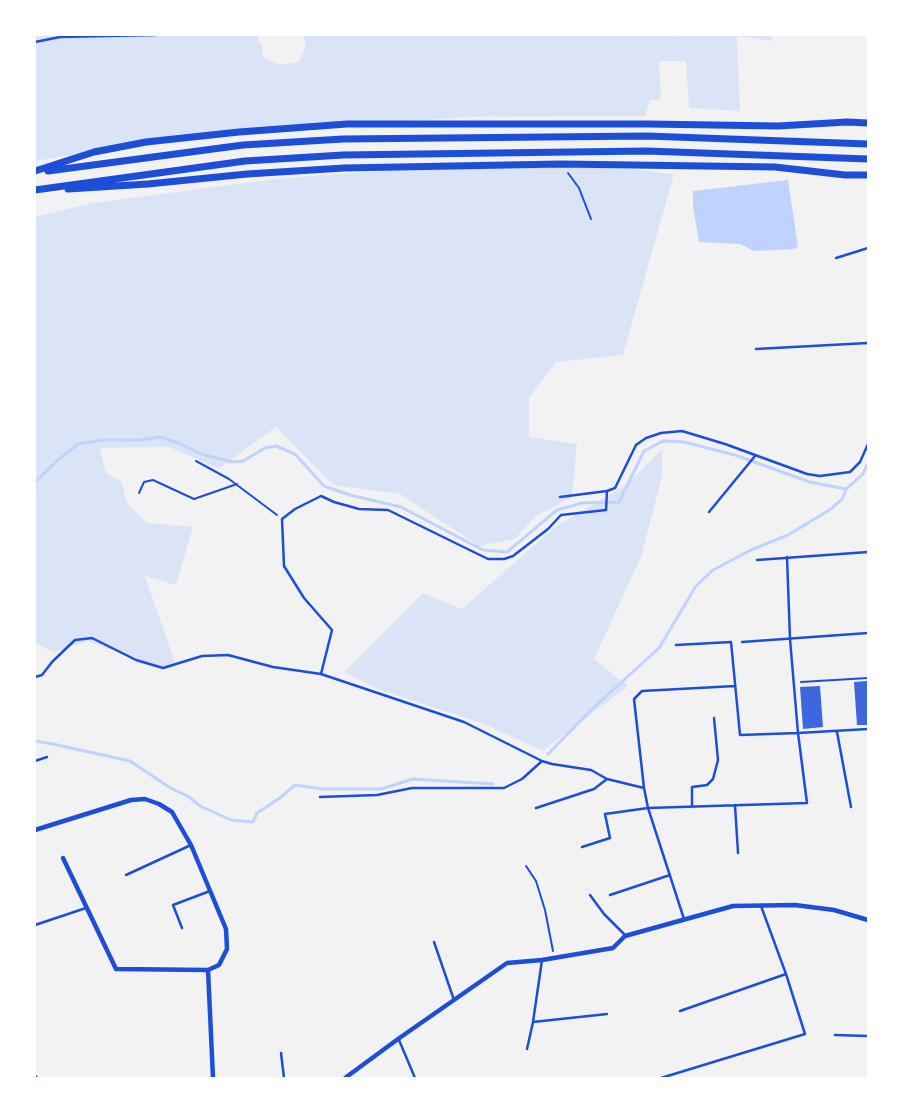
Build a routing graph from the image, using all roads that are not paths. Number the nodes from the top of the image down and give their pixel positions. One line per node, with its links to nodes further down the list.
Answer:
1 (156, 35): 2 (lane)
2 (35, 42)
3 (868, 123): 6 (main road)
4 (868, 144): 6 (main road)
5 (868, 159): 8 (main road)
6 (35, 172)
7 (868, 175): 8 (main road)
8 (35, 190)
9 (868, 248): 10 (lane)
10 (836, 258)
11 (868, 343): 12 (lane)
12 (756, 349)
13 (868, 444): 14 (lane)
14 (755, 456): 15 (lane); 17 (lane)
15 (607, 492): 16 (lane); 25 (lane)
16 (560, 497)
17 (709, 512)
18 (868, 552): 19 (lane)
19 (788, 557): 20 (lane); 22 (lane)
20 (757, 560)
21 (868, 633): 22 (lane)
22 (790, 639): 23 (lane); 31 (lane)
23 (742, 642)
24 (676, 645): 27 (lane)
25 (321, 674): 26 (lane); 34 (lane)
26 (35, 677)
27 (735, 686): 31 (lane); 36 (lane)
28 (714, 718): 39 (lane)
29 (868, 729): 30 (lane)
30 (837, 732): 31 (lane); 40 (lane)
31 (798, 733): 38 (lane)
32 (47, 757): 33 (lane)
33 (35, 761)
34 (542, 761): 35 (lane); 37 (lane)
35 (606, 778): 36 (lane); 41 (lane)
36 (644, 788): 42 (lane)
37 (320, 797)
38 (735, 806): 39 (lane); 46 (lane)
39 (692, 807): 42 (lane)
40 (851, 807)
41 (536, 808)
42 (648, 808): 45 (lane); 49 (lane)
43 (35, 830): 44 (street)
44 (191, 845): 48 (lane); 50 (street)
45 (582, 847)
46 (738, 852)
47 (62, 858): 54 (street)
48 (126, 875)
49 (670, 875): 52 (lane); 55 (lane)
50 (210, 891): 58 (lane); 62 (street)
51 (590, 895): 59 (lane)
52 (610, 895)
53 (761, 905): 55 (street); 56 (street); 63 (lane)
54 (86, 908): 57 (lane); 62 (street)
55 (684, 919): 59 (street)
56 (868, 920)
57 (35, 925)
58 (182, 928)
59 (626, 936): 61 (street)
60 (434, 942): 64 (lane)
61 (542, 960): 64 (street); 67 (lane)
62 (208, 970): 73 (street)
63 (786, 974): 65 (lane); 77 (lane)
64 (454, 1000): 70 (street)
65 (680, 1011)
66 (607, 1014): 67 (lane)
67 (533, 1022): 71 (lane)
68 (835, 1035): 69 (lane)
69 (868, 1036)
70 (398, 1038): 75 (street); 76 (lane)
71 (527, 1049)
72 (281, 1053): 74 (lane)
73 (213, 1078)
74 (284, 1078)
75 (345, 1078)
76 (415, 1078)
77 (661, 1078)

